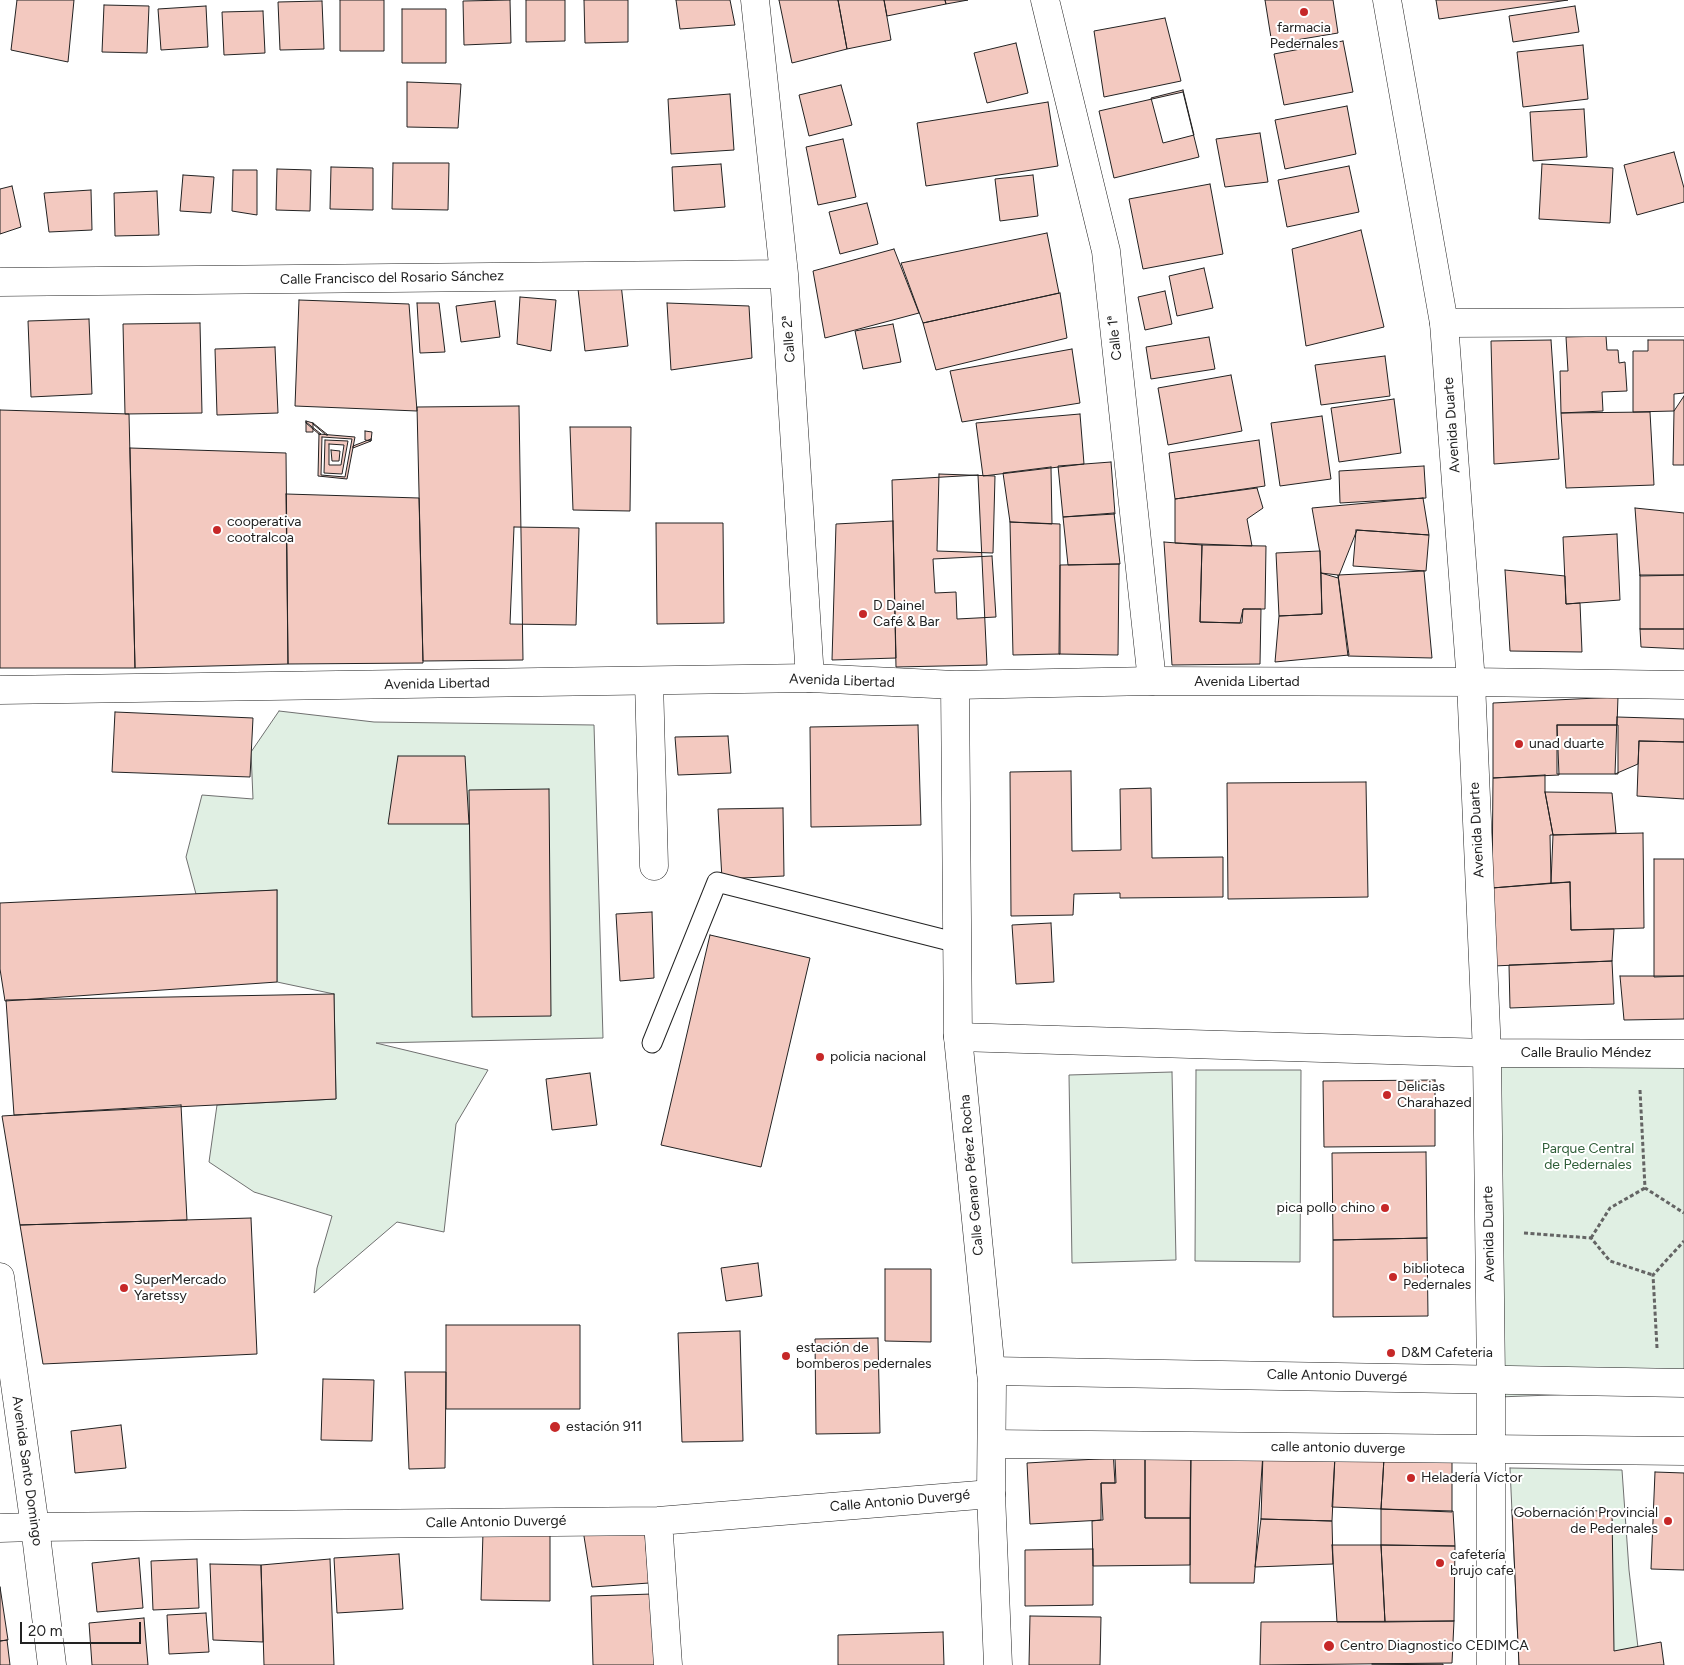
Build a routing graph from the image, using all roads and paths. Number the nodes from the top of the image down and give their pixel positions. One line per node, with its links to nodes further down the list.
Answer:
1 (755, 0): 4 (street, Calle 2ª)
2 (1045, 0): 10 (street, Calle 1ª)
3 (1387, 0): 7 (street, Avenida Duarte)
4 (784, 274): 5 (street, Calle Francisco del Rosario Sánchez); 8 (street, Calle 2ª)
5 (0, 282)
6 (1684, 322): 7 (street)
7 (1444, 323): 11 (street, Avenida Duarte)
8 (810, 678): 9 (street, Avenida Libertad); 13 (street, Avenida Libertad)
9 (649, 681): 14 (street, Avenida Libertad); 15 (street)
10 (1152, 681): 11 (street, Avenida Libertad); 13 (street, Avenida Libertad)
11 (1470, 682): 12 (street, Avenida Libertad); 19 (street, Avenida Duarte)
12 (1684, 684)
13 (956, 685): 16 (street, Calle Genaro Pérez Rocha)
14 (0, 690)
15 (654, 866)
16 (958, 943): 17 (street, Calle Genaro Pérez Rocha); 18 (lane)
17 (958, 1037): 19 (street, Calle Braulio Méndez); 29 (street, Calle Genaro Pérez Rocha)
18 (652, 1043)
19 (1487, 1053): 20 (street, Calle Braulio Méndez); 24 (street, Avenida Duarte)
20 (1638, 1054): 21 (street, Calle Braulio Méndez); 22 (path)
21 (1684, 1054)
22 (1645, 1188): 23 (path); 25 (path)
23 (1684, 1213)
24 (1490, 1230): 25 (path); 30 (street, Avenida Duarte)
25 (1590, 1238): 27 (path)
26 (1684, 1241): 27 (path)
27 (1653, 1275): 31 (path)
28 (0, 1277): 38 (street, Avenida Santo Domingo)
29 (991, 1371): 30 (street, Calle Antonio Duvergé); 33 (street, Calle Genaro Pérez Rocha)
30 (1491, 1379): 31 (street, Calle Antonio Duvergé); 34 (street, Avenida Duarte)
31 (1657, 1382): 32 (street, Calle Antonio Duvergé)
32 (1684, 1383)
33 (992, 1444): 34 (street, calle antonio duverge); 36 (street, Calle Genaro Pérez Rocha)
34 (1491, 1449): 35 (street, calle antonio duverge); 43 (street, Avenida Duarte)
35 (1684, 1451)
36 (991, 1494): 37 (street, Calle Antonio Duvergé); 42 (street, Calle Genaro Pérez Rocha)
37 (658, 1521): 38 (street, Calle Antonio Duvergé); 41 (street)
38 (35, 1526): 39 (street, Calle Antonio Duvergé); 40 (street, Avenida Santo Domingo)
39 (0, 1528)
40 (52, 1665)
41 (668, 1665)
42 (998, 1665)
43 (1491, 1665)

